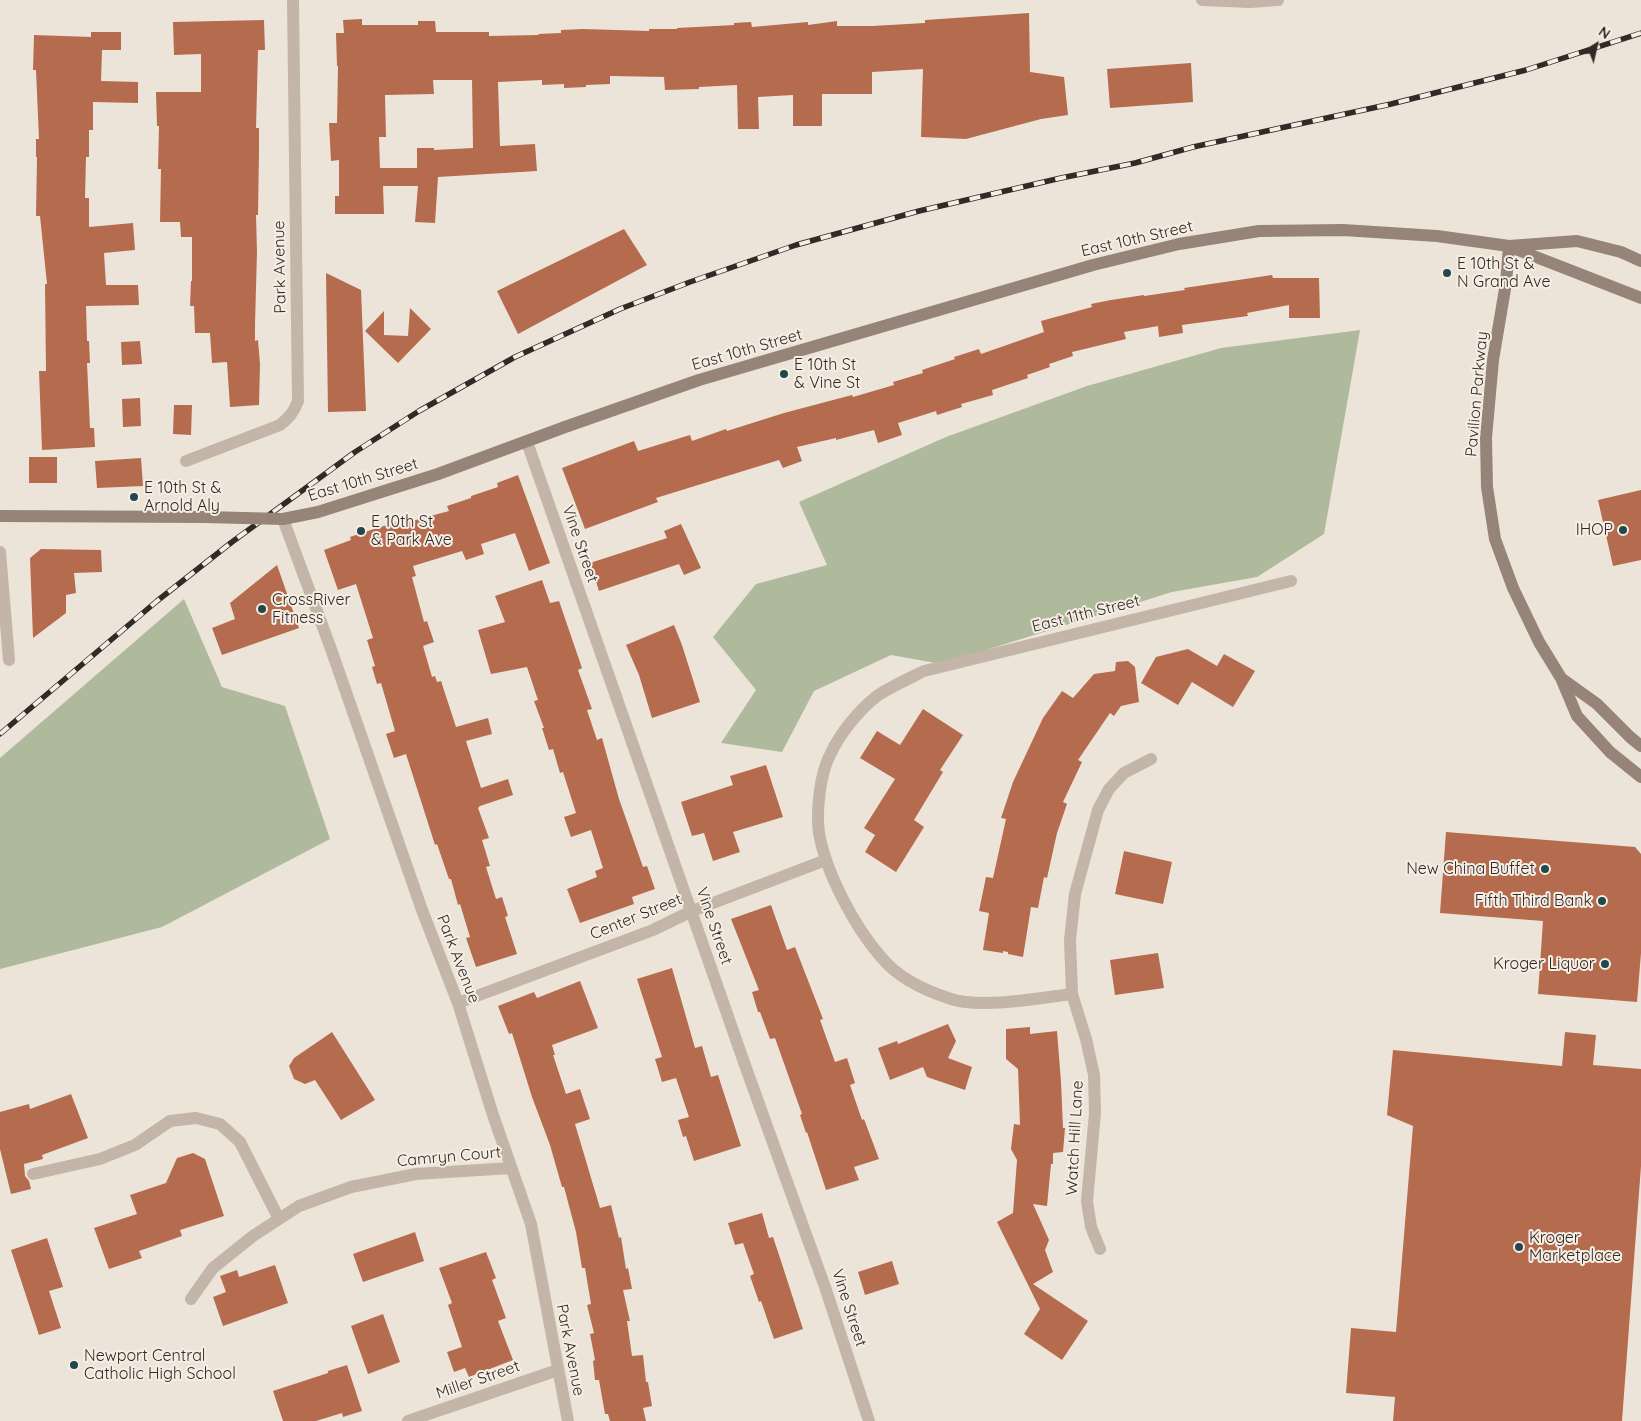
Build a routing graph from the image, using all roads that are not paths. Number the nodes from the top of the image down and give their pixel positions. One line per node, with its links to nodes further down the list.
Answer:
1 (293, 0): 8 (street, Park Avenue)
2 (1202, 0): 3 (street)
3 (1278, 0)
4 (1509, 246): 5 (main road, East 10th Street); 6 (main road, East 10th Street); 7 (main road, East 10th Street); 14 (main road, Pavilion Parkway)
5 (1641, 261)
6 (1641, 298)
7 (527, 442): 10 (main road, East 10th Street); 19 (street, Vine Street)
8 (186, 461)
9 (0, 516): 10 (main road, East 10th Street, bridge)
10 (283, 519): 21 (street, Park Avenue)
11 (0, 552): 13 (street)
12 (1291, 581): 18 (street, East 11th Street)
13 (9, 660)
14 (1561, 678): 15 (main road, Pavilion Parkway); 17 (main road, Pavilion Parkway)
15 (1641, 746)
16 (1151, 759): 20 (street, Watch Hill Lane)
17 (1641, 777)
18 (826, 860): 19 (street, Center Street); 20 (street, East 11th Street)
19 (692, 912): 21 (street, Center Street); 30 (street, Vine Street)
20 (1072, 994): 25 (street, Watch Hill Lane)
21 (458, 1003): 22 (street, Park Avenue)
22 (511, 1168): 24 (street, Camryn Court); 27 (street, Park Avenue)
23 (33, 1174): 24 (street)
24 (279, 1219): 26 (street, Camryn Court)
25 (1100, 1249)
26 (191, 1300)
27 (558, 1370): 28 (street, Miller Street); 29 (street, Park Avenue)
28 (408, 1421)
29 (568, 1421)
30 (869, 1421)

